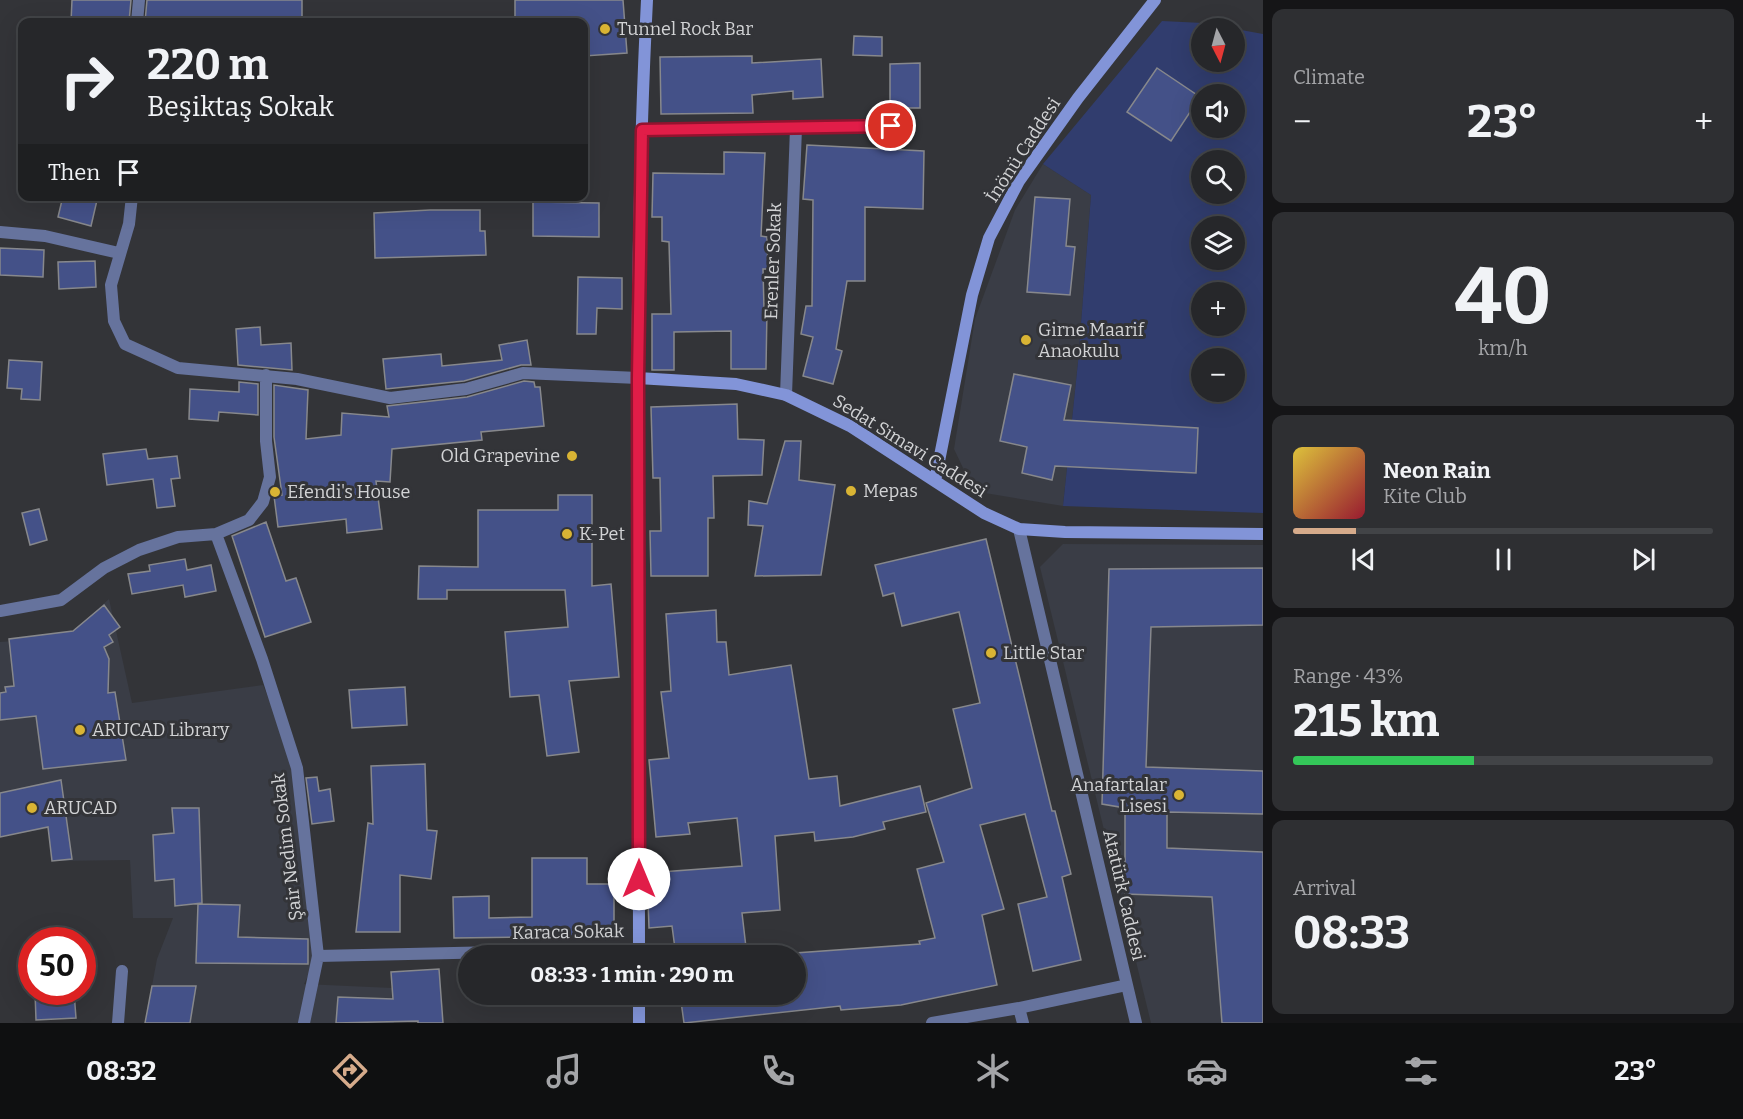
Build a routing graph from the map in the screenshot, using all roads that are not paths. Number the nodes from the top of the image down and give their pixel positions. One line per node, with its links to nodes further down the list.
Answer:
1 (139, 0): 4 (street)
2 (647, 0): 7 (street)
3 (1155, 0): 14 (street, İnönü Caddesi)
4 (137, 18)
5 (891, 126): 6 (street)
6 (796, 128): 7 (street); 13 (street, Erenler Sokak)
7 (642, 130): 12 (street)
8 (131, 201): 10 (street)
9 (0, 232): 10 (street)
10 (119, 253): 11 (street)
11 (266, 375): 12 (street); 16 (street)
12 (638, 378): 13 (street, Sedat Simavi Caddesi); 19 (street)
13 (786, 395): 14 (street, Sedat Simavi Caddesi)
14 (934, 481): 15 (street, Sedat Simavi Caddesi)
15 (1019, 529): 17 (street); 23 (street, Atatürk Caddesi)
16 (216, 534): 18 (street); 21 (street, Şair Nedim Sokak)
17 (1263, 534)
18 (0, 611)
19 (639, 945)
20 (458, 954): 21 (street, Karaca Sokak)
21 (318, 956): 27 (street, Şair Nedim Sokak)
22 (122, 971): 26 (street)
23 (1127, 985): 25 (street); 31 (street, Atatürk Caddesi)
24 (639, 1005): 28 (street)
25 (1019, 1008): 29 (street); 30 (street)
26 (118, 1023)
27 (304, 1023)
28 (639, 1023)
29 (932, 1023)
30 (1023, 1023)
31 (1136, 1023)

